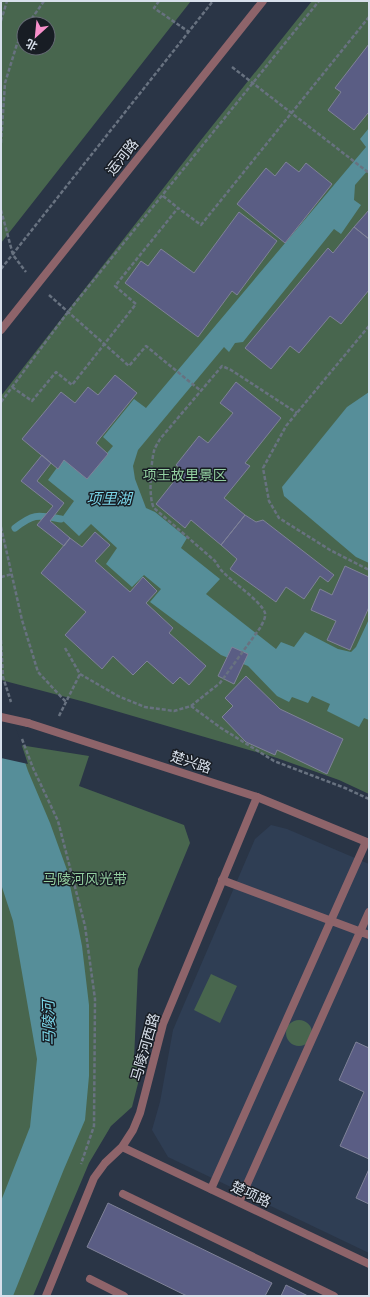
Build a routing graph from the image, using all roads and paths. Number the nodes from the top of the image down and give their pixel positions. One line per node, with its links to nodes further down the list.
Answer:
1 (7, 1): 9 (path)
2 (44, 1): 7 (path)
3 (159, 1): 10 (path)
4 (213, 1): 10 (path)
5 (263, 1): 12 (street, 运河路)
6 (319, 1): 13 (path)
7 (34, 16)
8 (369, 17): 14 (path)
9 (1, 21)
10 (189, 32): 20 (path)
11 (16, 47): 15 (path)
12 (219, 57): 13 (path); 22 (street, 运河路)
13 (253, 83): 14 (path); 17 (path)
14 (291, 113): 16 (path); 18 (path)
15 (1, 143)
16 (369, 173)
17 (163, 196): 18 (path); 23 (path)
18 (178, 208): 26 (path)
19 (1, 210): 20 (path)
20 (12, 255): 21 (path); 22 (path)
21 (1, 270)
22 (37, 285): 23 (path); 25 (street, 运河路)
23 (68, 312): 26 (path); 27 (path)
24 (369, 326): 30 (path)
25 (1, 330)
26 (104, 344): 27 (path); 28 (path)
27 (12, 387): 29 (path)
28 (201, 391): 30 (path); 39 (path)
29 (1, 402)
30 (297, 413): 32 (path)
31 (1, 527): 33 (path)
32 (369, 570)
33 (12, 574): 34 (path); 38 (path)
34 (1, 577)
35 (1, 640): 40 (path)
36 (64, 648): 37 (path)
37 (80, 674): 38 (path); 39 (path)
38 (66, 702): 42 (path)
39 (191, 706): 45 (path)
40 (12, 707)
41 (1, 717): 42 (street, 楚兴路, bridge)
42 (51, 731): 44 (street, 楚兴路)
43 (22, 737): 53 (path)
44 (257, 797): 46 (street, 楚兴路); 47 (street, 马陵河西路)
45 (369, 798)
46 (367, 842): 49 (street)
47 (222, 880): 49 (street); 52 (street, 马陵河西路)
48 (369, 912): 50 (street)
49 (331, 921): 50 (street); 54 (street)
50 (360, 932): 51 (street); 56 (street)
51 (369, 935)
52 (122, 1147): 54 (street, 楚项路); 59 (street, 马陵河西路)
53 (81, 1165)
54 (211, 1189): 56 (street, 楚项路)
55 (123, 1194): 61 (street)
56 (239, 1202): 57 (street, 楚项路)
57 (369, 1264)
58 (90, 1279): 60 (street)
59 (46, 1296)
60 (124, 1296)
61 (334, 1296)

